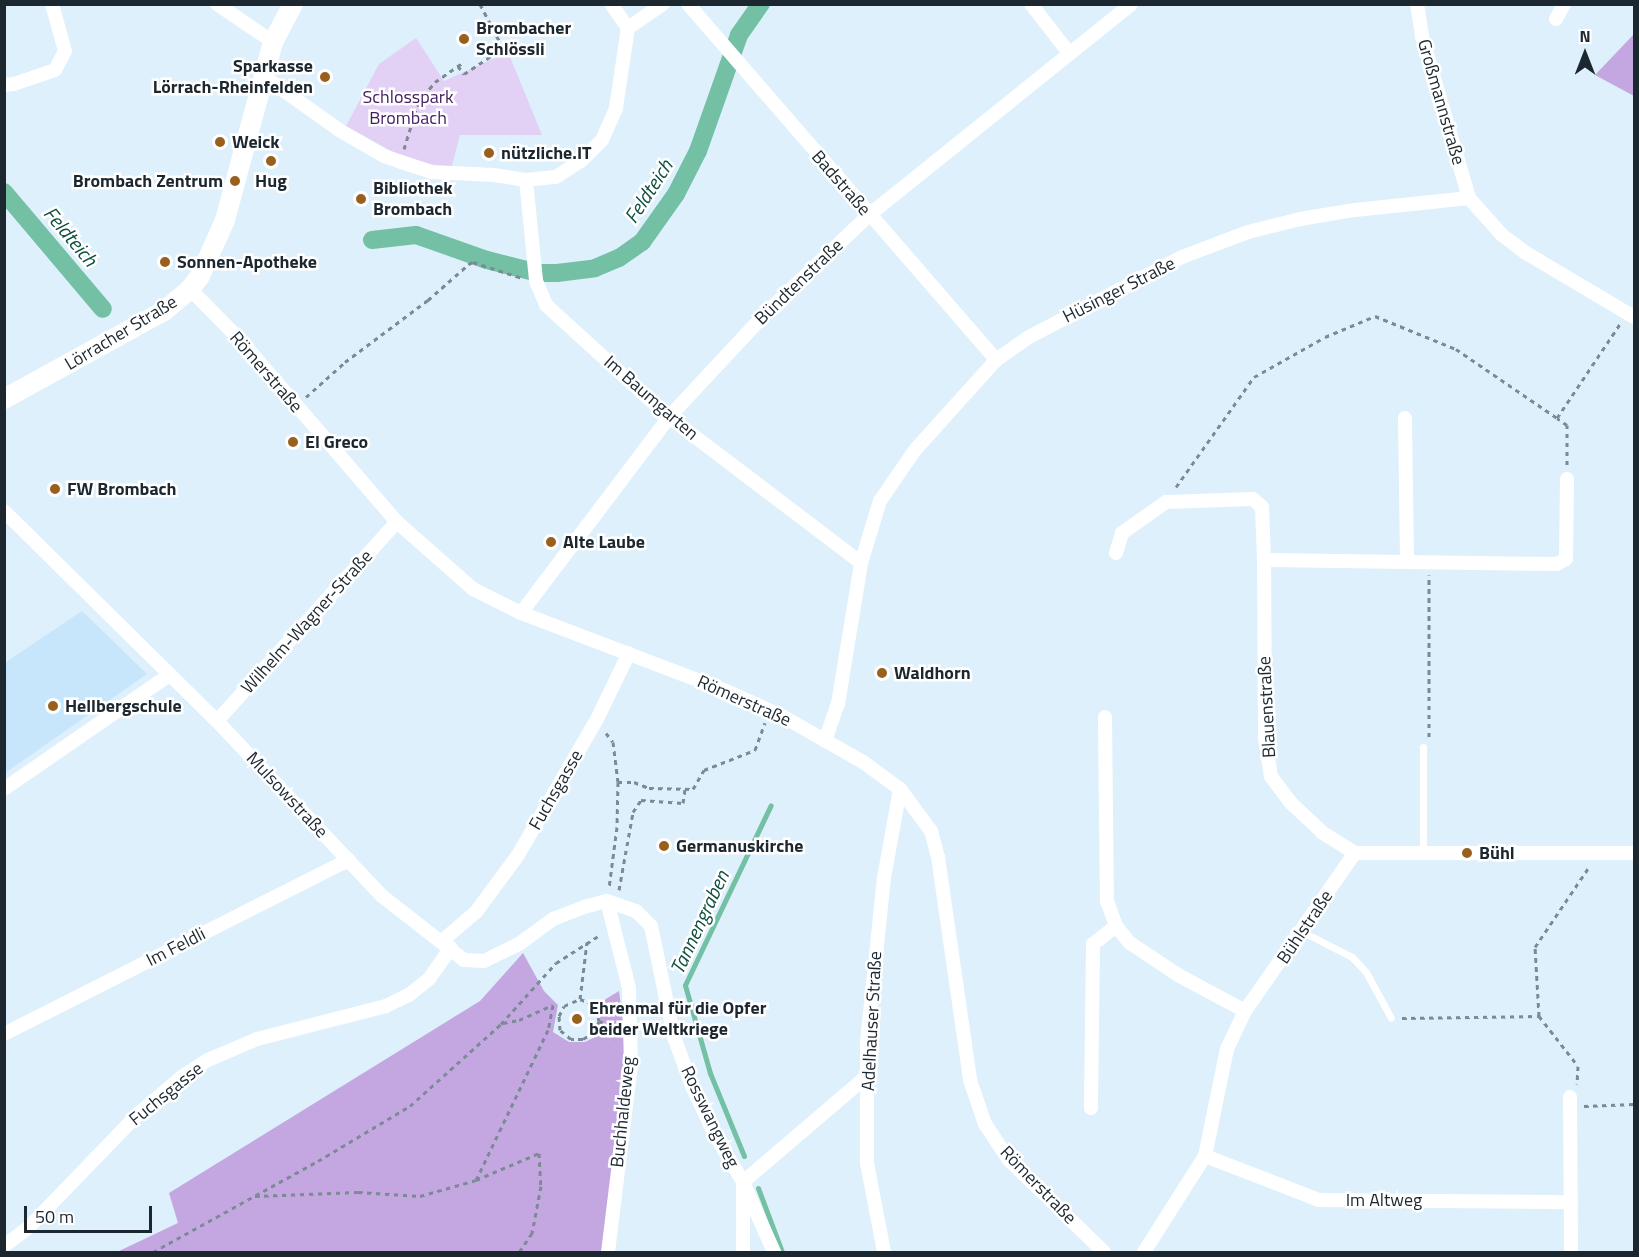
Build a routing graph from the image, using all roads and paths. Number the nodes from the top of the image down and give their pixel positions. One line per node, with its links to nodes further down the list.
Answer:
1 (52, 4): 19 (street)
2 (217, 4): 14 (street)
3 (293, 4): 14 (main road, Lörracher Straße)
4 (480, 4): 17 (path)
5 (611, 4): 13 (street)
6 (663, 4): 13 (street)
7 (688, 4): 23 (street, Badstraße)
8 (1031, 4): 15 (street)
9 (1131, 4): 15 (street, Bündtenstraße)
10 (1417, 4): 22 (street, Großmannstraße)
11 (1564, 4): 12 (street)
12 (1556, 19)
13 (628, 28): 21 (street)
14 (273, 42): 18 (main road, Lörracher Straße)
15 (1069, 53): 23 (street, Bündtenstraße)
16 (464, 62): 17 (path)
17 (458, 66): 20 (path)
18 (262, 75): 20 (street); 25 (main road, Lörracher Straße)
19 (4, 85)
20 (401, 162): 21 (street)
21 (526, 180): 24 (street, Im Baumgarten)
22 (1469, 198): 26 (street); 27 (street, Hüsinger Straße)
23 (869, 215): 27 (street, Badstraße); 30 (street, Bündtenstraße)
24 (535, 275): 29 (path); 30 (street, Im Baumgarten)
25 (190, 289): 28 (main road, Lörracher Straße); 29 (street, Römerstraße)
26 (1631, 315): 32 (path)
27 (996, 360): 41 (street, Hüsinger Straße)
28 (4, 399)
29 (296, 406): 36 (street, Römerstraße)
30 (669, 417): 41 (street, Im Baumgarten); 42 (street, Bündtenstraße)
31 (1405, 418): 39 (street)
32 (1557, 418): 33 (path); 34 (path)
33 (1567, 479): 40 (street)
34 (1166, 502): 37 (street); 38 (street, Blauenstraße)
35 (4, 511): 44 (street, Mulsowstraße)
36 (397, 522): 42 (street, Römerstraße); 48 (street, Wilhelm-Wagner-Straße)
37 (1116, 554)
38 (1264, 560): 39 (street); 55 (street, Blauenstraße)
39 (1407, 561): 40 (street)
40 (1429, 562): 50 (path)
41 (861, 563): 49 (street, Hüsinger Straße)
42 (521, 613): 43 (street, Römerstraße)
43 (629, 653): 45 (street, Römerstraße); 47 (street, Fuchsgasse)
44 (169, 675): 48 (street, Mulsowstraße); 52 (street)
45 (770, 710): 49 (street, Römerstraße); 53 (path)
46 (1105, 717): 61 (street)
47 (597, 719): 51 (path); 65 (street, Fuchsgasse)
48 (218, 721): 59 (street, Mulsowstraße)
49 (825, 741): 54 (street, Römerstraße)
50 (1423, 747): 56 (lane)
51 (618, 782): 53 (path); 60 (path)
52 (4, 789)
53 (685, 789): 60 (path)
54 (900, 789): 72 (street, Adelhauser Straße); 88 (street, Römerstraße)
55 (1355, 853): 56 (street); 63 (street, Bühlstraße)
56 (1423, 853): 57 (street)
57 (1598, 854): 58 (street); 68 (path)
58 (1635, 854)
59 (348, 860): 65 (street, Mulsowstraße); 71 (street, Im Feldli)
60 (611, 902): 62 (street, Buchhaldeweg); 65 (street, Mulsowstraße); 78 (street, Rosswangweg)
61 (1116, 926): 67 (street); 75 (street)
62 (613, 927): 64 (path); 84 (street, Buchhaldeweg)
63 (1301, 931): 67 (street, Bühlstraße); 69 (lane)
64 (587, 942): 66 (path); 70 (path)
65 (446, 944): 81 (street, Fuchsgasse)
66 (580, 999): 66 (path)
67 (1245, 1011): 76 (street, Bühlstraße)
68 (1539, 1016): 69 (path); 73 (path)
69 (1391, 1018)
70 (501, 1024): 77 (path); 79 (path)
71 (4, 1034)
72 (867, 1077): 78 (street, Rosswangweg); 87 (street, Adelhauser Straße)
73 (1570, 1102): 74 (path); 80 (street)
74 (1635, 1104)
75 (1090, 1108)
76 (1205, 1156): 80 (street, Im Altweg); 89 (street, Bühlstraße)
77 (476, 1180): 79 (path); 83 (path)
78 (743, 1182): 85 (street, Rosswangweg); 86 (street, Rosswangweg)
79 (253, 1196): 82 (path)
80 (1571, 1202): 90 (street)
81 (4, 1246)
82 (153, 1252)
83 (519, 1252)
84 (608, 1252)
85 (742, 1252)
86 (774, 1252)
87 (884, 1252)
88 (1104, 1252)
89 (1144, 1252)
90 (1571, 1252)

